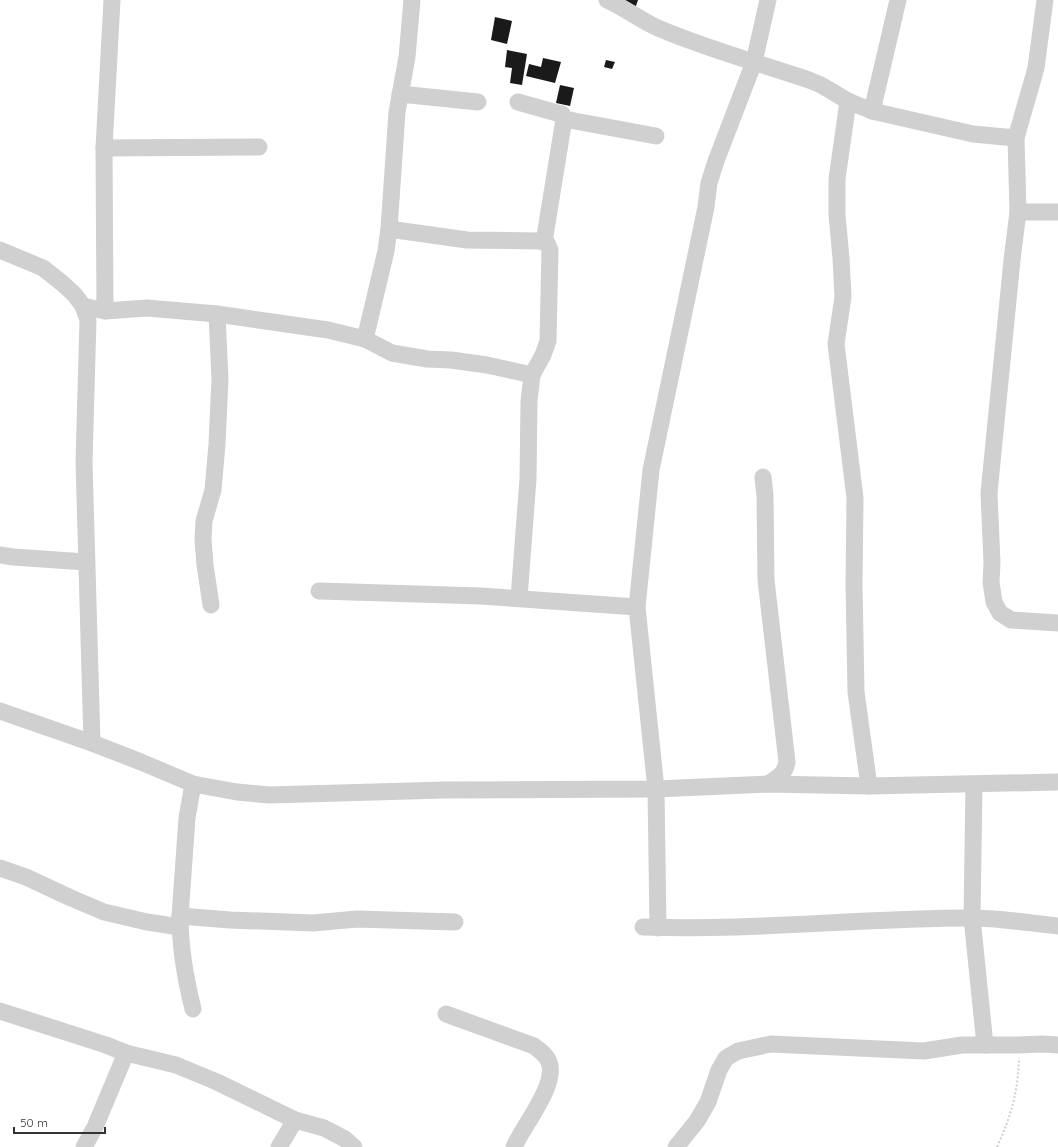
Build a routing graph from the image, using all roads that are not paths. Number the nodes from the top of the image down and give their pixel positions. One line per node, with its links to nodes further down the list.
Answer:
1 (112, 0): 17 (street)
2 (412, 0): 8 (street)
3 (607, 0): 7 (street)
4 (768, 0): 7 (street)
5 (898, 0): 12 (street)
6 (1045, 0): 15 (street)
7 (754, 62): 9 (street); 34 (street)
8 (400, 94): 10 (street); 20 (street)
9 (848, 101): 12 (street); 42 (street)
10 (478, 102)
11 (518, 102): 13 (street)
12 (872, 111): 15 (street)
13 (564, 119): 14 (street); 21 (street)
14 (656, 136)
15 (1016, 138): 18 (street)
16 (260, 147): 17 (street)
17 (104, 148): 24 (street)
18 (1018, 212): 19 (street); 35 (street)
19 (1058, 212)
20 (389, 229): 21 (street); 26 (street)
21 (544, 242): 27 (street)
22 (0, 250): 23 (street)
23 (83, 306): 24 (street); 30 (street)
24 (105, 310): 25 (street)
25 (217, 314): 26 (street); 33 (street)
26 (365, 339): 27 (street)
27 (532, 375): 32 (street)
28 (763, 477): 40 (street)
29 (0, 555): 30 (street)
30 (86, 562): 37 (street)
31 (319, 591): 32 (street)
32 (519, 598): 34 (street)
33 (211, 605)
34 (637, 607): 43 (street)
35 (1058, 623)
36 (0, 711): 37 (street)
37 (92, 743): 39 (street)
38 (1058, 782): 41 (street)
39 (193, 784): 43 (street); 46 (street)
40 (768, 784): 42 (street); 43 (street)
41 (974, 785): 42 (street); 45 (street)
42 (869, 786)
43 (656, 789): 45 (street)
44 (0, 868): 46 (street)
45 (972, 918): 48 (street); 52 (street)
46 (180, 922): 47 (street); 49 (street)
47 (455, 922)
48 (1058, 926)
49 (193, 1008)
50 (0, 1011): 54 (street)
51 (446, 1014): 59 (street)
52 (985, 1045): 53 (street); 60 (street)
53 (1058, 1045)
54 (126, 1053): 55 (street); 56 (street)
55 (295, 1120): 57 (street); 58 (street)
56 (84, 1147)
57 (279, 1147)
58 (354, 1147)
59 (514, 1147)
60 (676, 1147)

